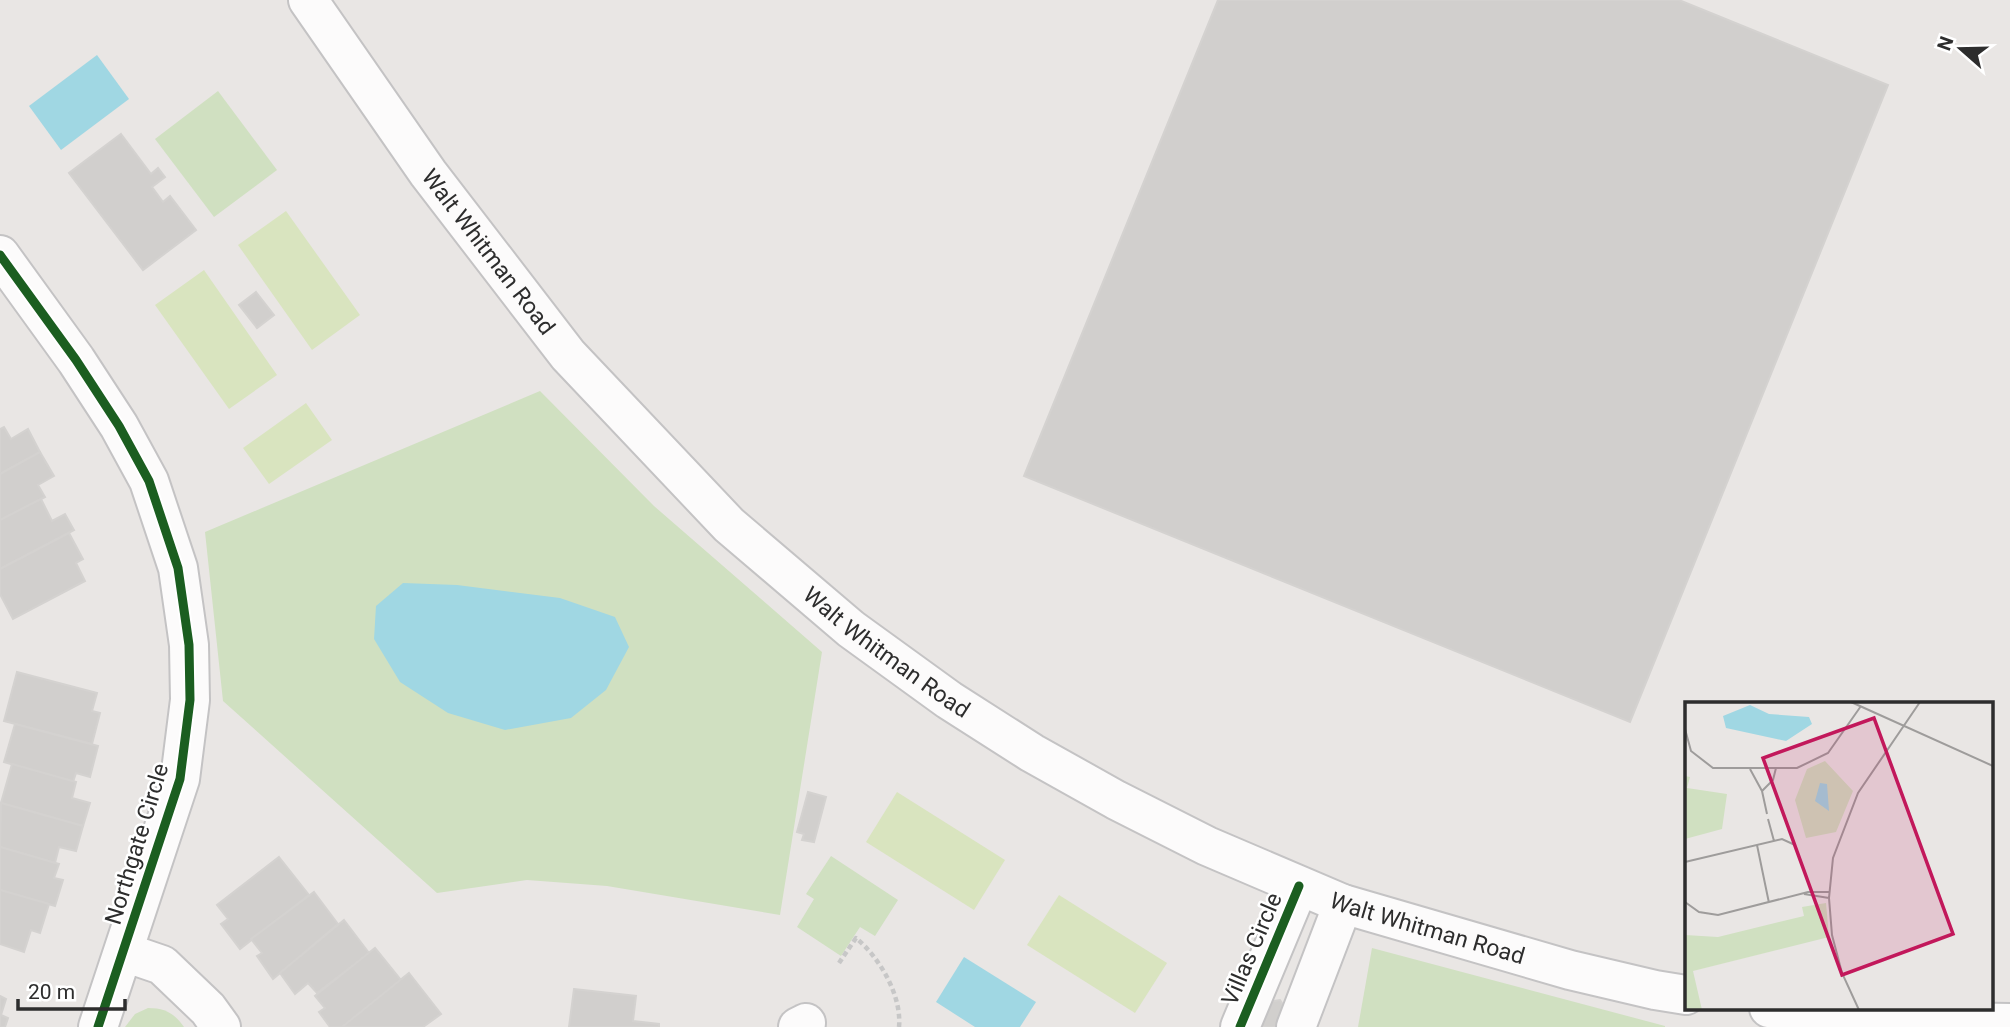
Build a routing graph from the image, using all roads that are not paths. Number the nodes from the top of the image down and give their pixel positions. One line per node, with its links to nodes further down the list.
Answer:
1 (308, 0): 3 (main road, Walt Whitman Road)
2 (0, 255): 5 (main road, Northgate Circle)
3 (1299, 886): 4 (main road, Walt Whitman Road); 11 (main road, Villas Circle)
4 (1343, 904): 6 (main road, Walt Whitman Road); 12 (main road)
5 (124, 952): 9 (main road, Northgate Circle); 10 (main road)
6 (1685, 995)
7 (1788, 1010): 8 (main road)
8 (2010, 1023)
9 (98, 1027)
10 (220, 1027)
11 (1240, 1027)
12 (1296, 1027)

